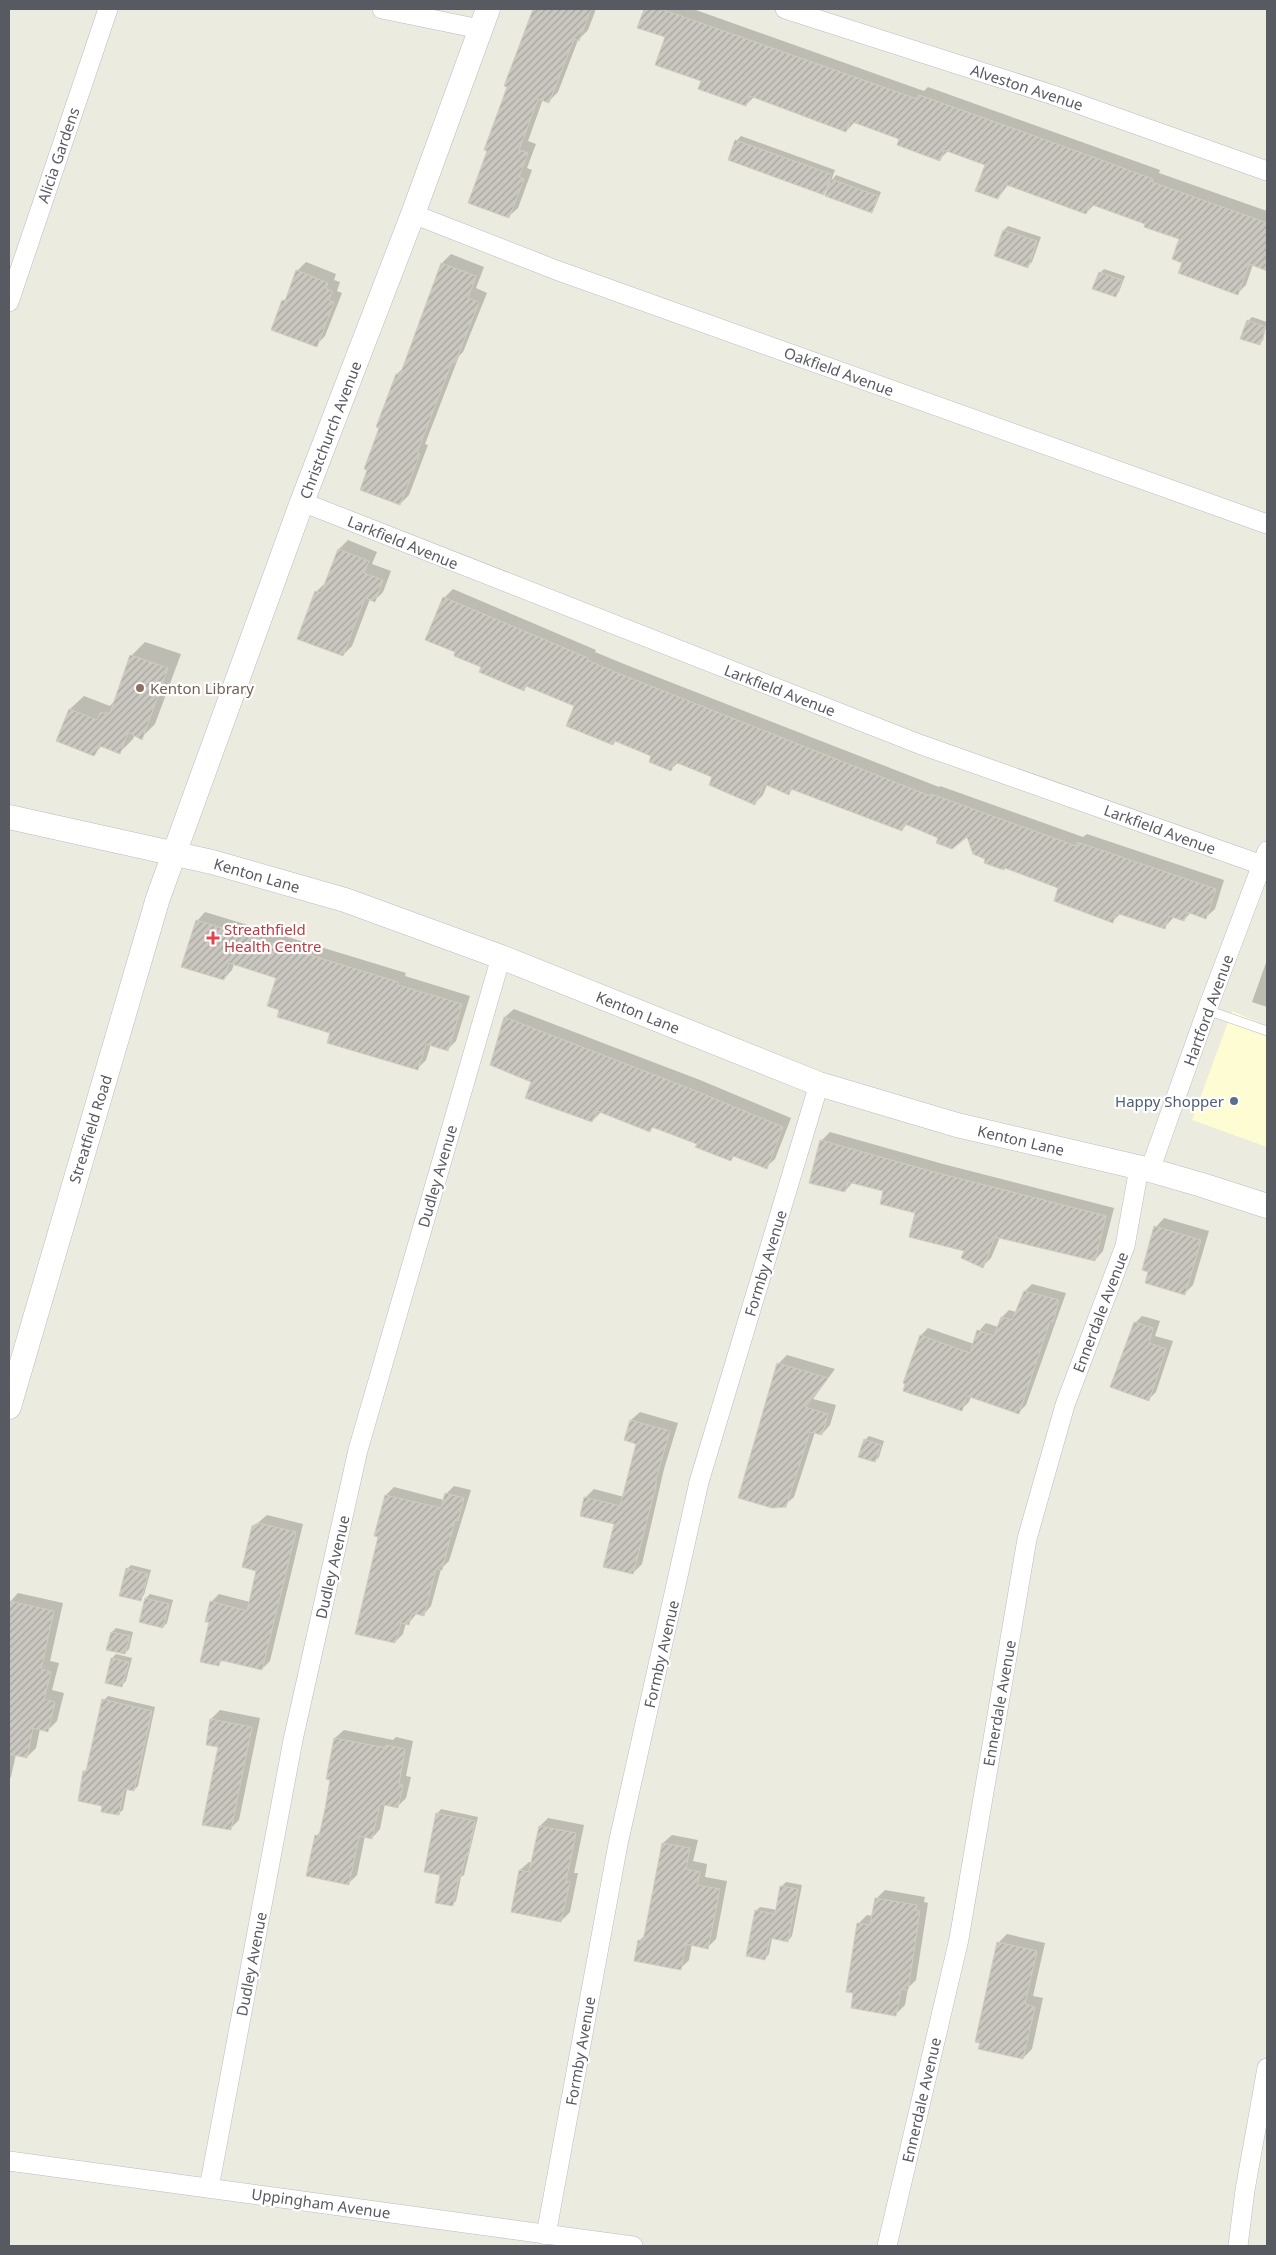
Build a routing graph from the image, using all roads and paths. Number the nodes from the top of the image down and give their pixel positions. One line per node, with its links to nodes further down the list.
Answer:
1 (108, 9): 7 (street, Alicia Gardens)
2 (382, 9): 4 (street)
3 (785, 9): 5 (street, Alveston Avenue)
4 (484, 19): 6 (street, Christchurch Avenue)
5 (1267, 171)
6 (413, 214): 8 (street, Christchurch Avenue); 9 (street, Oakfield Avenue)
7 (9, 302)
8 (302, 502): 11 (street, Christchurch Avenue); 12 (street, Larkfield Avenue)
9 (1267, 524)
10 (9, 818): 11 (street, Kenton Lane)
11 (174, 853): 13 (street, Kenton Lane); 19 (street, Streatfield Road)
12 (1265, 858): 14 (street, Hartford Avenue)
13 (501, 957): 16 (street, Kenton Lane); 22 (street, Dudley Avenue)
14 (1207, 1010): 15 (lane); 17 (street, Hartford Avenue)
15 (1267, 1031)
16 (819, 1084): 17 (street, Kenton Lane); 23 (street, Formby Avenue)
17 (1145, 1169): 18 (street, Kenton Lane); 25 (street, Ennerdale Avenue)
18 (1267, 1206)
19 (9, 1407)
20 (1267, 2068): 26 (street)
21 (9, 2161): 22 (street, Uppingham Avenue)
22 (209, 2188): 23 (street, Uppingham Avenue)
23 (546, 2235): 24 (street, Uppingham Avenue)
24 (633, 2246)
25 (887, 2246)
26 (1238, 2246)

